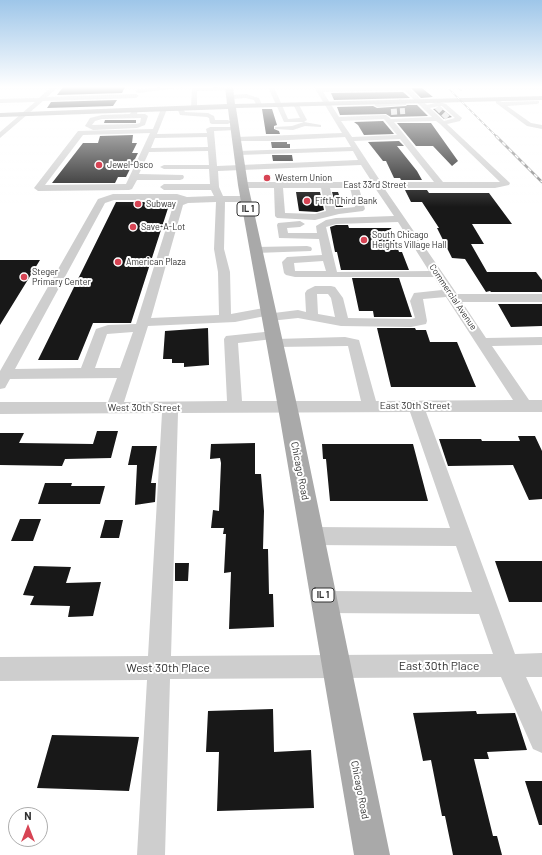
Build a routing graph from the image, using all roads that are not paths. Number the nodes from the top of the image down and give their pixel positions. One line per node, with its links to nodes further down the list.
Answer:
1 (10, 127): 14 (street)
2 (91, 127): 12 (street)
3 (156, 127): 17 (street)
4 (227, 127): 13 (street)
5 (236, 127): 13 (main road, Chicago Road / IL 1)
6 (296, 127): 11 (street)
7 (329, 127): 15 (street)
8 (337, 127): 19 (street, Commercial Avenue)
9 (394, 127): 16 (street)
10 (446, 127): 39 (street, East 33rd Street)
11 (272, 128)
12 (138, 129): 17 (street); 18 (street)
13 (237, 130): 15 (street); 20 (street); 21 (main road, Chicago Road / IL 1)
14 (0, 136)
15 (324, 136): 19 (street)
16 (402, 137): 19 (street); 39 (street)
17 (152, 138): 18 (street); 20 (street); 20 (street); 24 (street)
18 (75, 140): 32 (street)
19 (351, 141): 23 (street); 25 (street, Commercial Avenue)
20 (211, 143): 24 (street); 31 (street)
21 (239, 153): 22 (street); 30 (main road, Chicago Road / IL 1)
22 (259, 154): 23 (street); 23 (street); 26 (street); 29 (street)
23 (300, 154): 27 (street)
24 (142, 158): 28 (street)
25 (364, 162): 26 (street); 38 (street, Commercial Avenue)
26 (327, 164): 27 (street)
27 (302, 165): 29 (street)
28 (146, 167): 31 (street); 32 (street)
29 (257, 167): 30 (street)
30 (242, 168): 31 (street); 34 (main road, Chicago Road / IL 1)
31 (212, 172): 41 (street)
32 (134, 177): 33 (street)
33 (192, 177)
34 (244, 185): 35 (street, East 33rd Street); 43 (main road, Chicago Road / IL 1)
35 (278, 185): 36 (street, East 33rd Street); 45 (street)
36 (326, 185): 37 (street, East 33rd Street); 45 (street)
37 (354, 185): 38 (street, East 33rd Street); 45 (street)
38 (378, 185): 39 (street, East 33rd Street); 46 (street, Commercial Avenue)
39 (441, 185)
40 (152, 187): 41 (street)
41 (215, 187): 42 (street)
42 (219, 199): 43 (street); 44 (street); 55 (street)
43 (246, 199): 48 (main road, Chicago Road / IL 1)
44 (187, 200): 57 (street); 63 (street)
45 (331, 213)
46 (400, 219): 47 (street); 50 (street, Commercial Avenue)
47 (326, 224): 49 (street); 49 (street)
48 (256, 247): 49 (street); 58 (main road, Chicago Road / IL 1)
49 (326, 247): 51 (street); 51 (street)
50 (437, 274): 51 (street); 52 (street, Commercial Avenue)
51 (332, 275)
52 (451, 296): 53 (street); 56 (street); 60 (street, Commercial Avenue)
53 (542, 298)
54 (312, 317): 56 (street); 56 (street); 58 (street)
55 (225, 318): 57 (street); 58 (street)
56 (342, 322)
57 (142, 325): 61 (street); 62 (street)
58 (272, 327): 64 (street); 68 (street); 69 (main road, Chicago Road / IL 1)
59 (542, 341): 60 (street)
60 (482, 342): 66 (street, Commercial Avenue)
61 (86, 373): 62 (street); 63 (street)
62 (126, 373): 71 (street)
63 (3, 379)
64 (370, 406): 65 (street, East 30th Street); 69 (street, East 30th Street)
65 (416, 406): 66 (street, East 30th Street); 74 (street)
66 (524, 406): 67 (street, East 30th Street)
67 (542, 406)
68 (235, 407): 69 (street, West 30th Street); 72 (street, West 30th Street)
69 (288, 407): 73 (main road, Chicago Road / IL 1)
70 (0, 408): 71 (street, West 30th Street)
71 (114, 408): 72 (street, West 30th Street)
72 (170, 408): 80 (street)
73 (312, 536): 74 (street); 75 (main road, Chicago Road / IL 1)
74 (462, 537): 76 (street)
75 (324, 602): 76 (street); 79 (main road, Chicago Road / IL 1)
76 (486, 603): 77 (street)
77 (508, 665): 78 (street, East 30th Place); 79 (street, East 30th Place); 82 (street)
78 (542, 665)
79 (337, 666): 80 (street, West 30th Place); 84 (main road, Chicago Road / IL 1)
80 (159, 668): 81 (street, West 30th Place); 83 (street)
81 (0, 669)
82 (542, 740)
83 (151, 855)
84 (372, 855)

